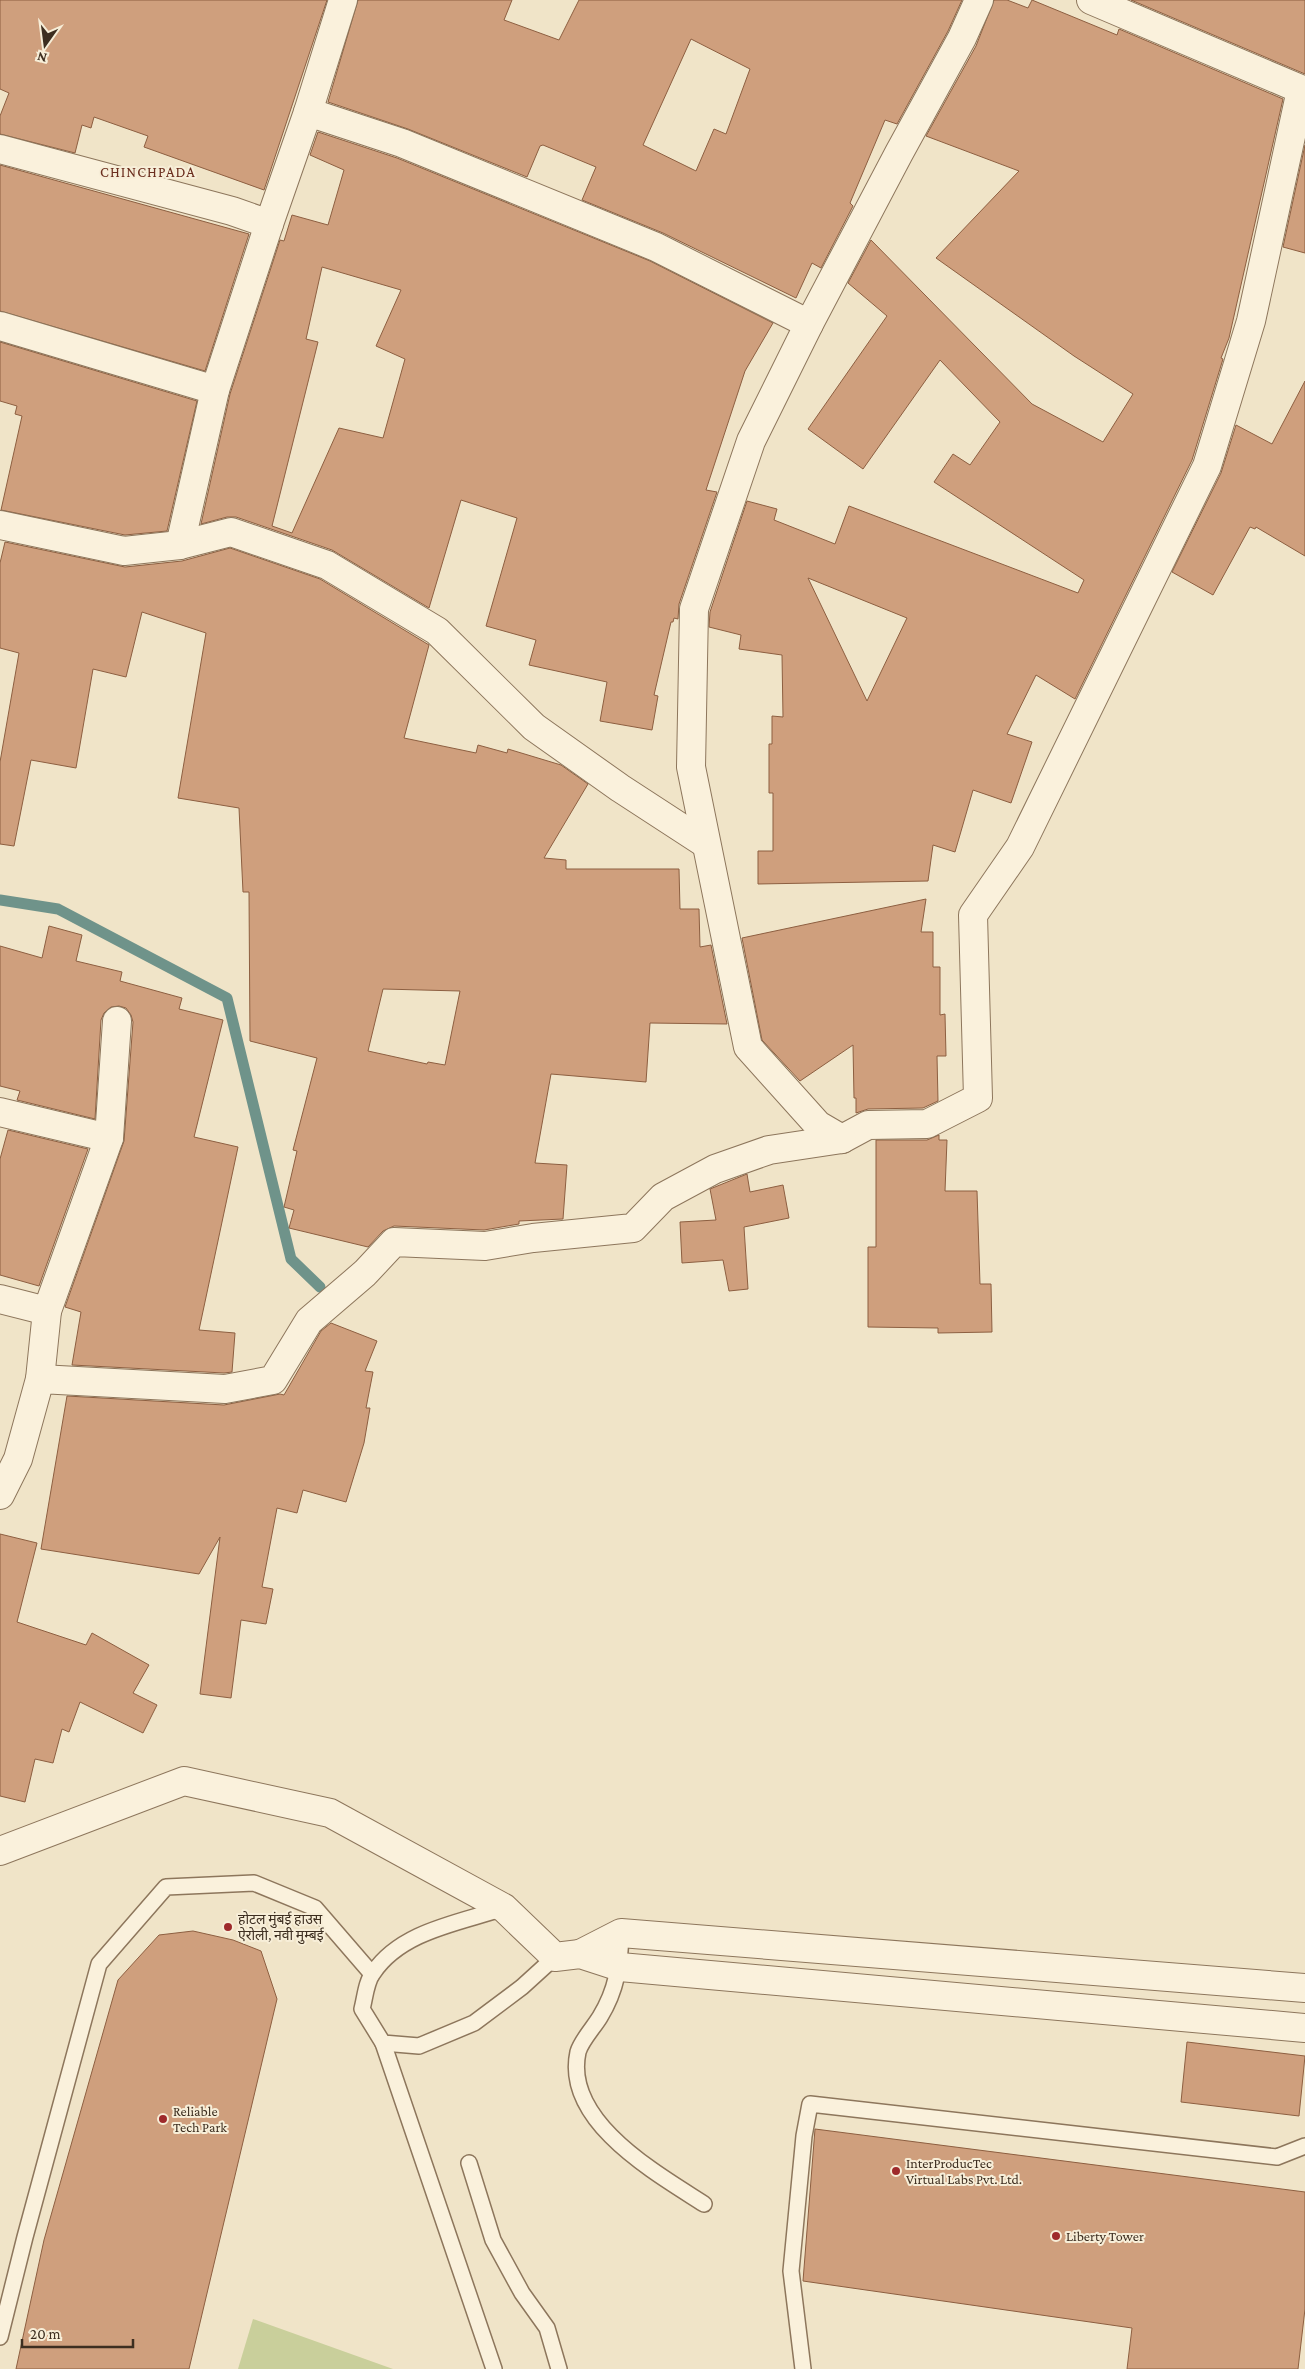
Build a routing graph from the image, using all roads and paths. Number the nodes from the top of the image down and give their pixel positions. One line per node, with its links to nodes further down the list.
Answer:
1 (343, 0): 5 (street)
2 (979, 0): 8 (street)
3 (1091, 0): 4 (street)
4 (1303, 90): 17 (street)
5 (308, 112): 7 (street); 8 (street)
6 (0, 149): 7 (street)
7 (269, 224): 10 (street)
8 (809, 324): 13 (street)
9 (0, 326): 10 (street)
10 (216, 390): 12 (street)
11 (0, 525): 12 (street)
12 (180, 545): 13 (street)
13 (706, 844): 17 (street)
14 (117, 1021): 16 (street)
15 (0, 1112): 16 (street)
16 (109, 1138): 19 (street)
17 (842, 1139): 20 (street)
18 (0, 1299): 19 (street)
19 (47, 1311): 20 (street)
20 (40, 1379): 21 (street)
21 (0, 1495)
22 (0, 1851): 23 (street)
23 (504, 1908): 25 (street); 27 (lane)
24 (621, 1933): 25 (street); 26 (lane); 28 (street)
25 (568, 1956): 26 (street); 30 (lane)
26 (620, 1967): 29 (street); 33 (lane)
27 (372, 1974): 30 (lane); 34 (lane)
28 (1305, 1988)
29 (1305, 2028)
30 (383, 2042): 35 (lane)
31 (1305, 2146): 37 (lane)
32 (469, 2163): 36 (lane)
33 (704, 2204)
34 (0, 2337)
35 (494, 2369)
36 (559, 2369)
37 (803, 2369)

